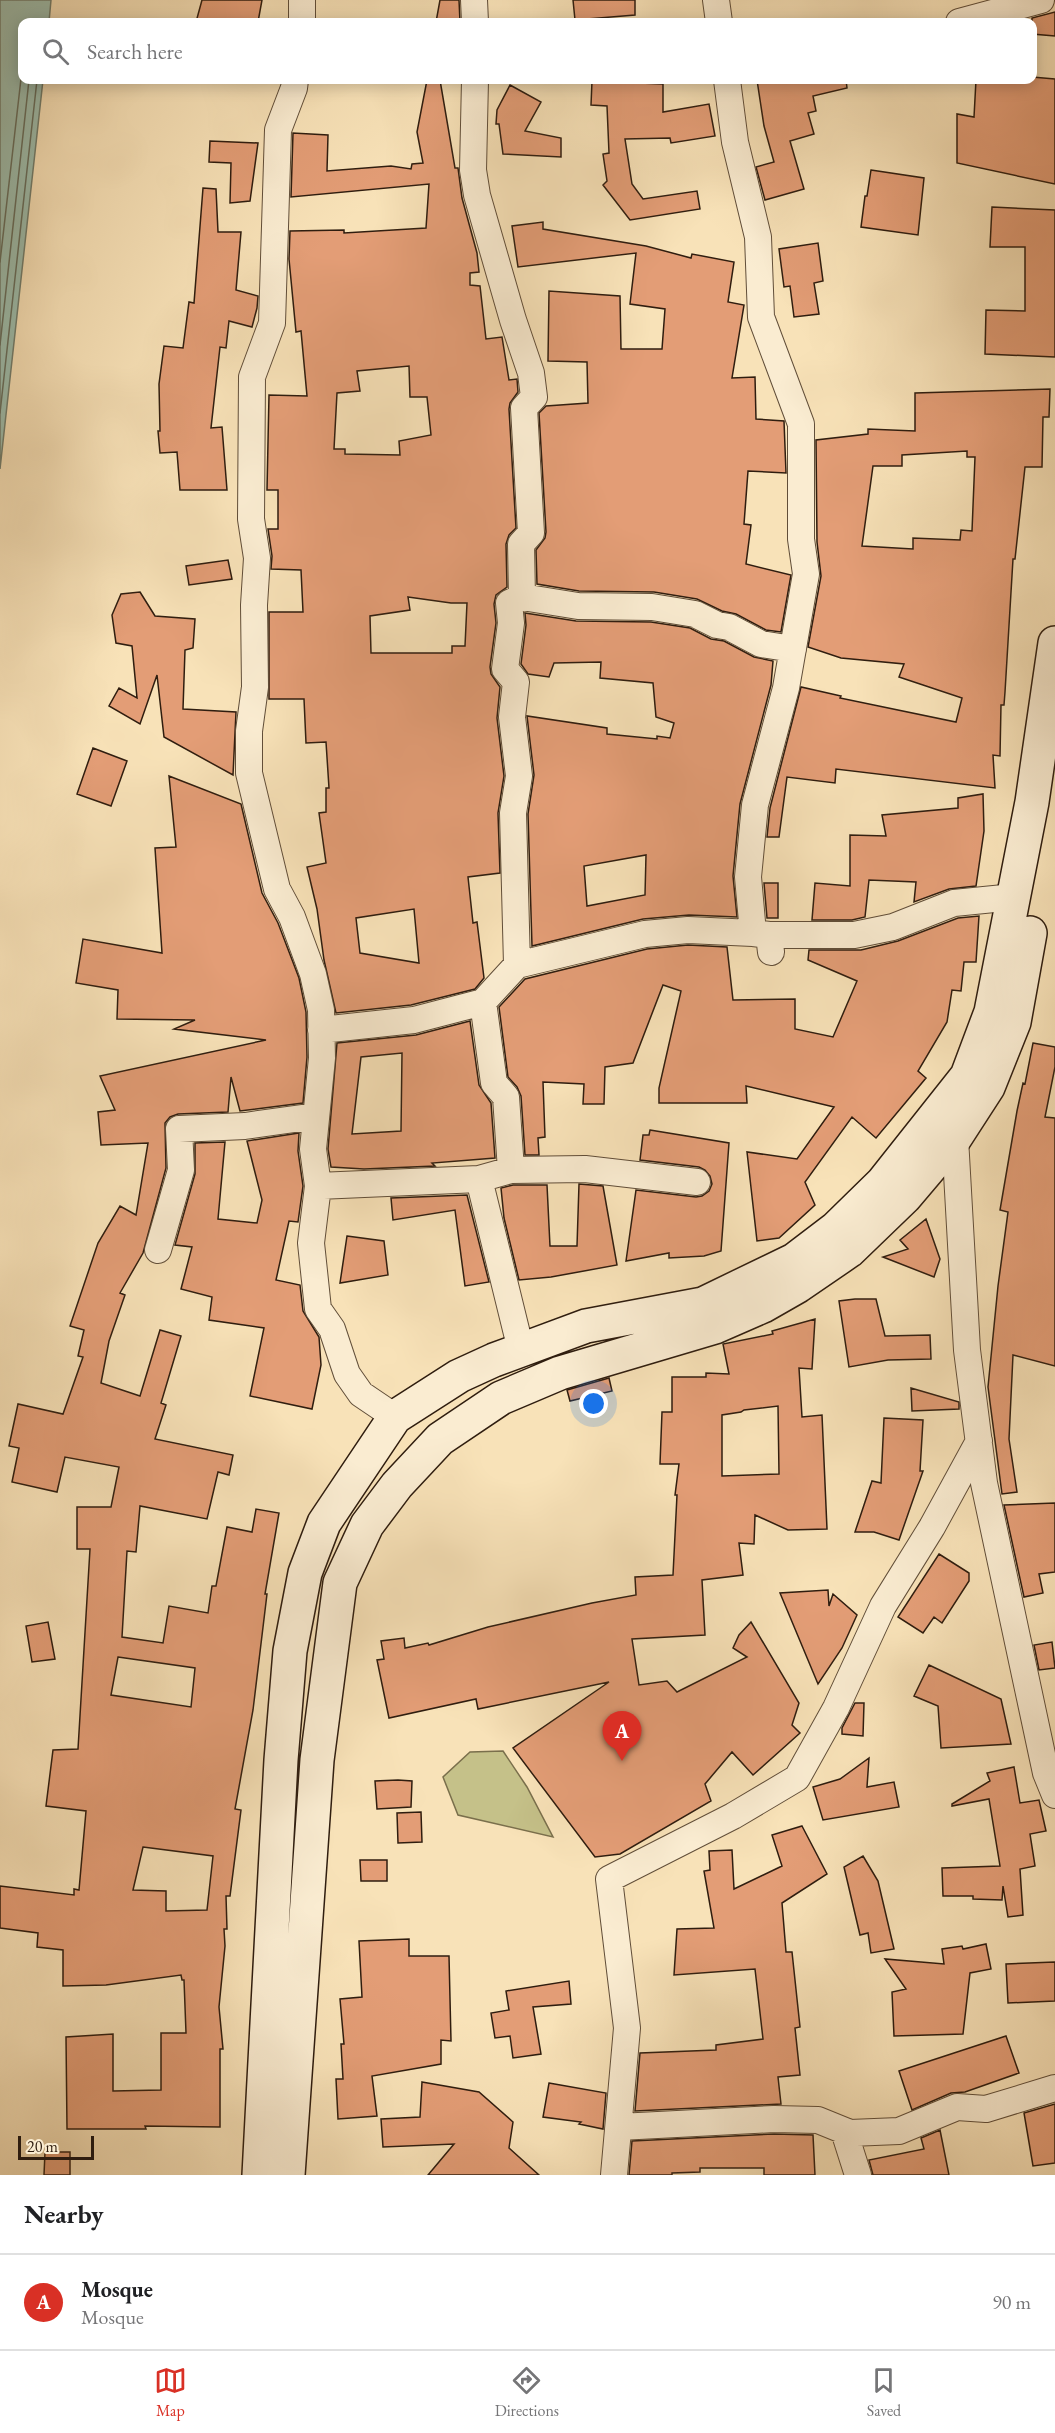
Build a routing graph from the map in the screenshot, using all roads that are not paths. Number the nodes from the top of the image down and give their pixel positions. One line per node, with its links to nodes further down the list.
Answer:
1 (302, 0): 5 (street)
2 (474, 0): 6 (street)
3 (716, 0): 7 (street)
4 (1041, 0): 8 (street)
5 (302, 18)
6 (475, 18)
7 (718, 18)
8 (973, 18)
9 (294, 84): 21 (street)
10 (475, 84): 12 (street)
11 (728, 84): 14 (street)
12 (522, 597): 14 (street); 18 (street)
13 (1055, 643): 15 (main road)
14 (793, 649): 17 (street)
15 (1046, 799): 16 (main road); 20 (main road)
16 (1014, 897): 17 (street); 20 (main road)
17 (764, 940): 18 (street)
18 (517, 965): 19 (street)
19 (483, 1002): 21 (street); 24 (street)
20 (1002, 1017): 23 (main road); 29 (main road)
21 (321, 1029): 22 (street)
22 (316, 1116): 27 (street); 28 (street)
23 (954, 1138): 31 (street); 33 (main road)
24 (512, 1170): 25 (street); 26 (street)
25 (479, 1179): 27 (street); 29 (street)
26 (697, 1182)
27 (318, 1186): 30 (street)
28 (158, 1250)
29 (521, 1350): 30 (main road)
30 (395, 1417): 32 (main road)
31 (979, 1441): 34 (street); 36 (street)
32 (281, 1760): 33 (main road); 38 (main road)
33 (317, 1760): 39 (main road)
34 (1055, 1795)
35 (1055, 2088): 37 (street)
36 (619, 2127): 37 (street); 40 (street)
37 (844, 2131): 41 (street)
38 (260, 2175)
39 (288, 2175)
40 (614, 2175)
41 (858, 2175)

